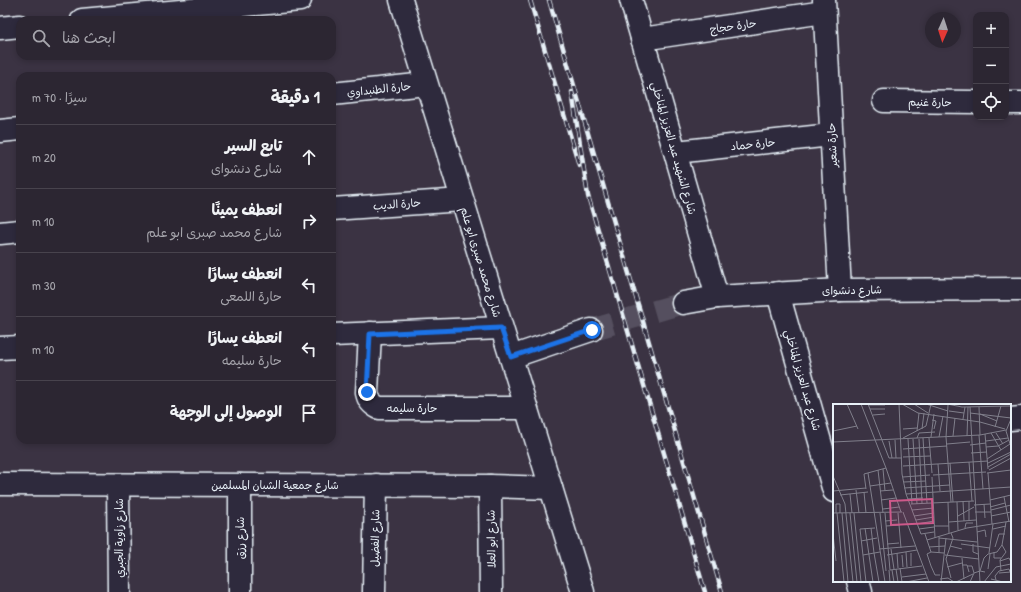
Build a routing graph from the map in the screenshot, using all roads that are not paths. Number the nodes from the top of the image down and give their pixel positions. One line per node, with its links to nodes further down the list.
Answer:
1 (300, 0): 5 (street)
2 (401, 0): 9 (street, شارع محمد صبرى ابو علم)
3 (631, 0): 8 (street, شارع الشهيد عبد العزيز المناخلي)
4 (824, 6): 8 (street, حارة حجاج); 17 (street, حارة شعير)
5 (126, 16)
6 (16, 26): 7 (street)
7 (0, 28)
8 (642, 39): 18 (street, شارع الشهيد عبد العزيز المناخلي)
9 (426, 84): 10 (street, حارة الطنبداوي); 19 (street, شارع محمد صبرى ابو علم)
10 (336, 94)
11 (884, 102): 12 (street, حارة غنيم)
12 (973, 102)
13 (1009, 103): 14 (street)
14 (1021, 103)
15 (16, 129): 16 (street)
16 (0, 131)
17 (831, 135): 18 (street, حارة حماد); 24 (street, حارة شعير)
18 (676, 152): 26 (street, شارع الشهيد عبد العزيز المناخلي)
19 (462, 200): 20 (street, حارة الديب); 28 (street, شارع محمد صبرى ابو علم)
20 (336, 209)
21 (16, 231): 22 (street)
22 (0, 233)
23 (1021, 288): 24 (street, شارع دنشواى)
24 (840, 290): 25 (street, شارع دنشواى)
25 (778, 293): 26 (street, شارع دنشواى); 38 (street, شارع عبد العزيز المناخلي)
26 (717, 297): 27 (street, شارع دنشواى)
27 (683, 303)
28 (501, 328): 30 (street); 34 (street, شارع محمد صبرى ابو علم)
29 (592, 330): 34 (street)
30 (370, 334): 31 (street); 35 (street, حارة سليمه)
31 (336, 335)
32 (16, 347): 33 (street)
33 (0, 348)
34 (511, 357): 35 (street, شارع محمد صبرى ابو علم)
35 (526, 408): 45 (street, شارع محمد صبرى ابو علم)
36 (1021, 418): 37 (street)
37 (1011, 419)
38 (827, 437): 39 (street, شارع عبد العزيز المناخلي)
39 (833, 483)
40 (0, 484): 41 (street, شارع جمعية الشبان المسلمين)
41 (118, 484): 42 (street, شارع جمعية الشبان المسلمين); 47 (street, شارع زاوية الجبري)
42 (240, 485): 43 (street, شارع جمعية الشبان المسلمين); 48 (street, شارع رزق)
43 (376, 485): 44 (street, شارع جمعية الشبان المسلمين); 49 (street, شارع الفضيل)
44 (490, 486): 45 (street, شارع جمعية الشبان المسلمين); 50 (street, شارع ابو العلا)
45 (551, 488): 51 (street, شارع محمد صبرى ابو علم)
46 (858, 582): 52 (street)
47 (119, 592)
48 (240, 592)
49 (374, 592)
50 (492, 592)
51 (583, 592)
52 (861, 592)

